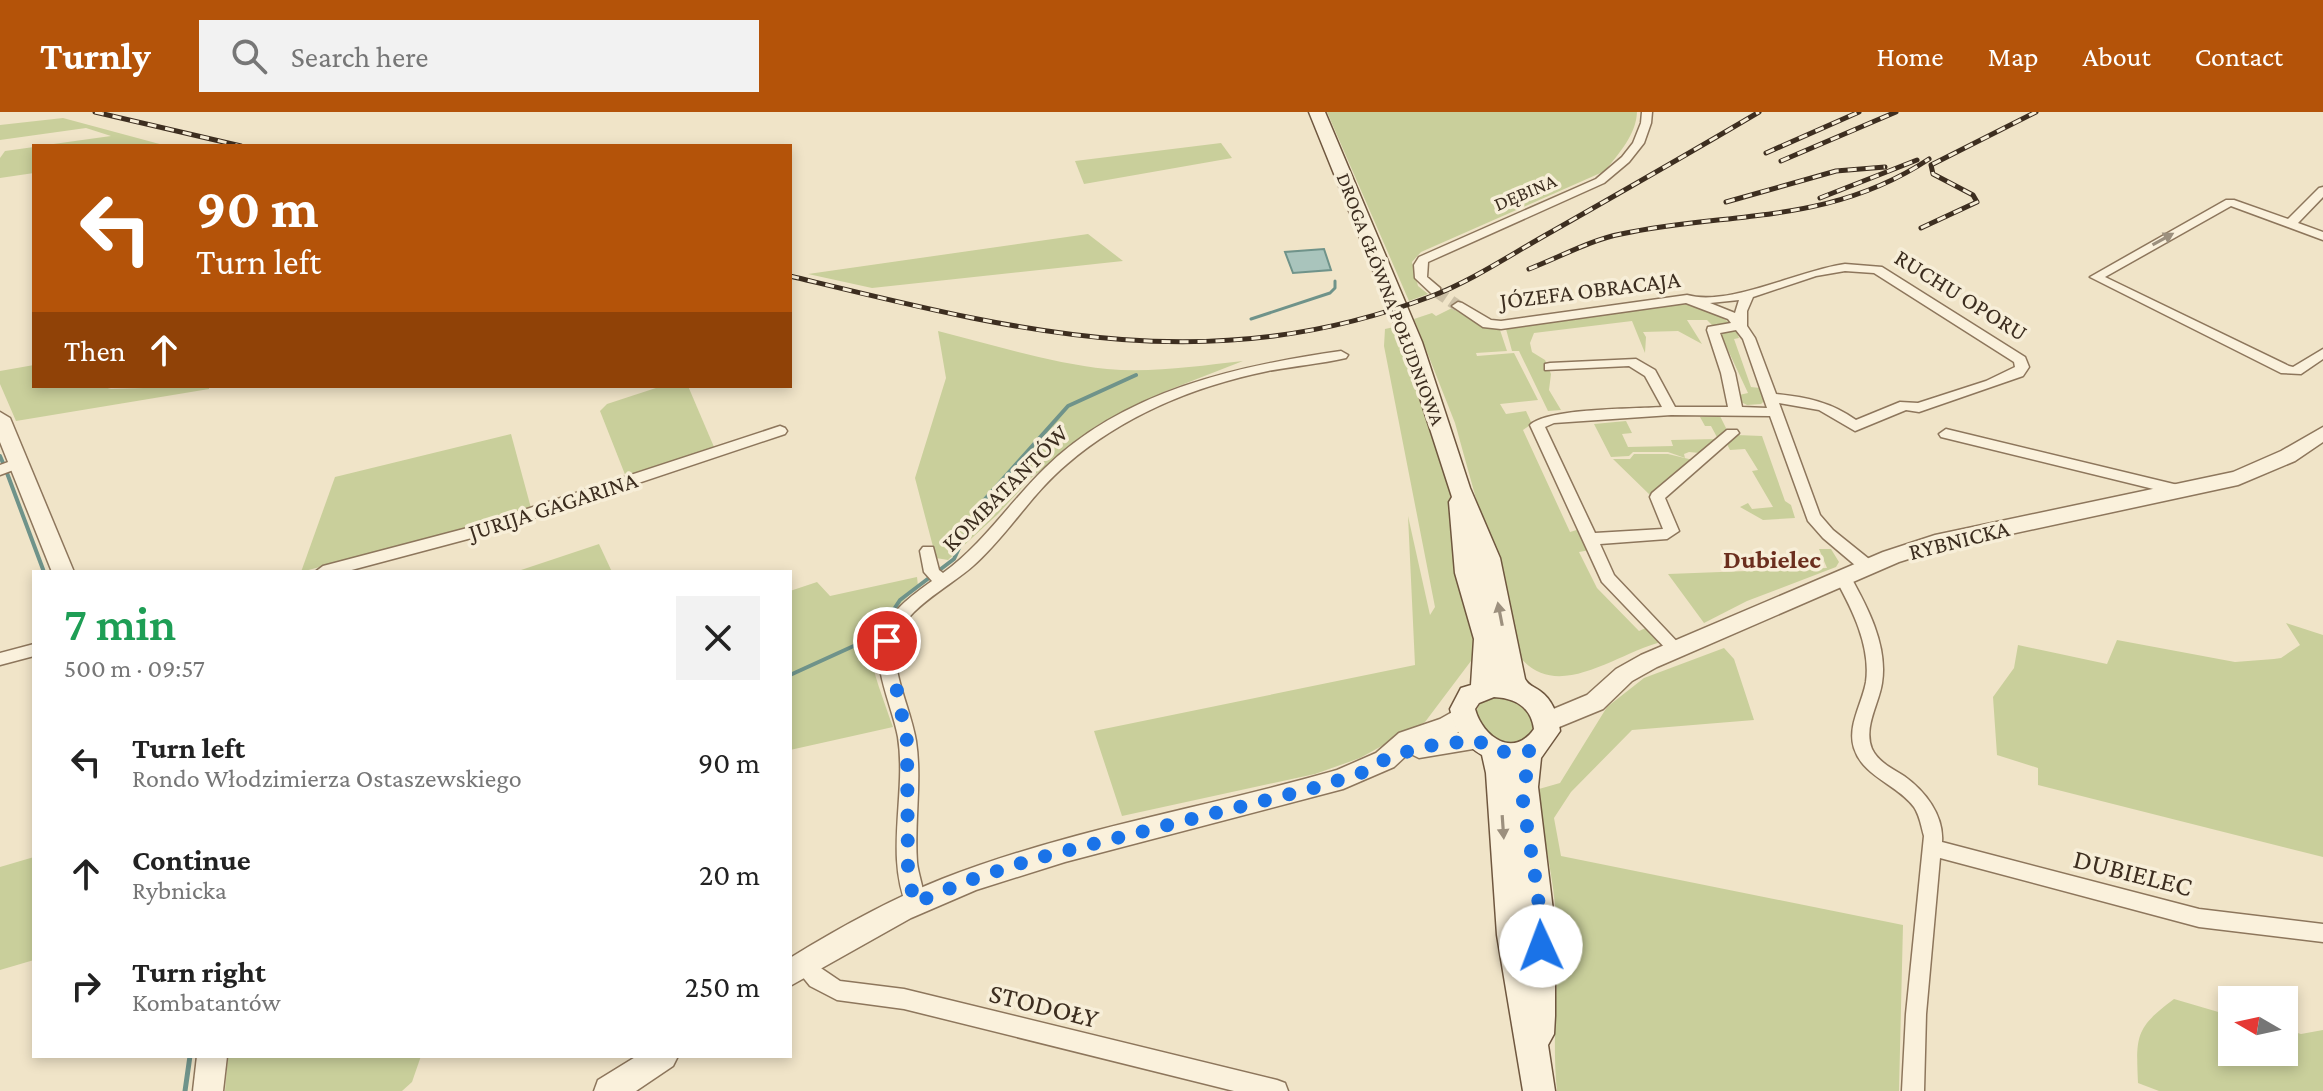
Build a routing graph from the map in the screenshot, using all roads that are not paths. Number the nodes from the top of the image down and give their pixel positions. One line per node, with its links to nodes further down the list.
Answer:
1 (1317, 112): 23 (main road, DROGA GŁÓWNA POŁUDNIOWA)
2 (1647, 112): 6 (street, DĘBINA)
3 (2323, 190): 4 (street)
4 (2291, 223): 5 (street); 11 (street, one-way to 4)
5 (2323, 236)
6 (1436, 291)
7 (1748, 294): 8 (street, RUCHU OPORU); 10 (street); 14 (street, RUCHU OPORU)
8 (1697, 301): 9 (street, JÓZEFA OBRACAJA); 10 (street, JÓZEFA OBRACAJA)
9 (1458, 306)
10 (1741, 325): 14 (street); 15 (street)
11 (2323, 353)
12 (1341, 355): 30 (street, KOMBATANTÓW)
13 (1550, 367): 16 (street)
14 (1771, 405): 15 (street, RUCHU OPORU); 27 (street)
15 (1736, 410): 16 (street, RUCHU OPORU)
16 (1671, 411): 25 (street, RUCHU OPORU)
17 (0, 418): 22 (street)
18 (780, 431): 29 (street, JURIJA GAGARINA)
19 (1732, 433): 25 (street)
20 (2323, 433): 24 (street, RYBNICKA)
21 (1946, 434): 24 (street)
22 (9, 467): 28 (street)
23 (1459, 488): 35 (main road, DROGA GŁÓWNA POŁUDNIOWA); 36 (main road, DROGA GŁÓWNA POŁUDNIOWA, one-way to 23)
24 (2185, 492): 27 (street, RYBNICKA)
25 (1590, 539): 32 (street, RUCHU OPORU)
26 (928, 551): 30 (street)
27 (1868, 567): 31 (street, RYBNICKA)
28 (62, 570)
29 (331, 570)
30 (937, 577): 42 (street, KOMBATANTÓW)
31 (1843, 578): 32 (street, RYBNICKA); 41 (street)
32 (1676, 649): 36 (street, RYBNICKA)
33 (32, 651): 34 (street)
34 (0, 659)
35 (1484, 688): 36 (main road); 37 (main road)
36 (1532, 704): 39 (main road)
37 (1463, 716): 38 (main road); 40 (street)
38 (1485, 745): 39 (main road); 40 (street); 47 (main road, one-way to 47)
39 (1529, 751): 47 (main road)
40 (1391, 756): 42 (street)
41 (1932, 848): 43 (street, DUBIELEC); 51 (street)
42 (915, 903): 44 (street)
43 (2323, 933)
44 (796, 969): 50 (street, STODOŁY)
45 (212, 1058): 48 (street)
46 (660, 1058): 49 (street)
47 (1538, 1076)
48 (208, 1091)
49 (609, 1091)
50 (1277, 1091)
51 (1913, 1091)

